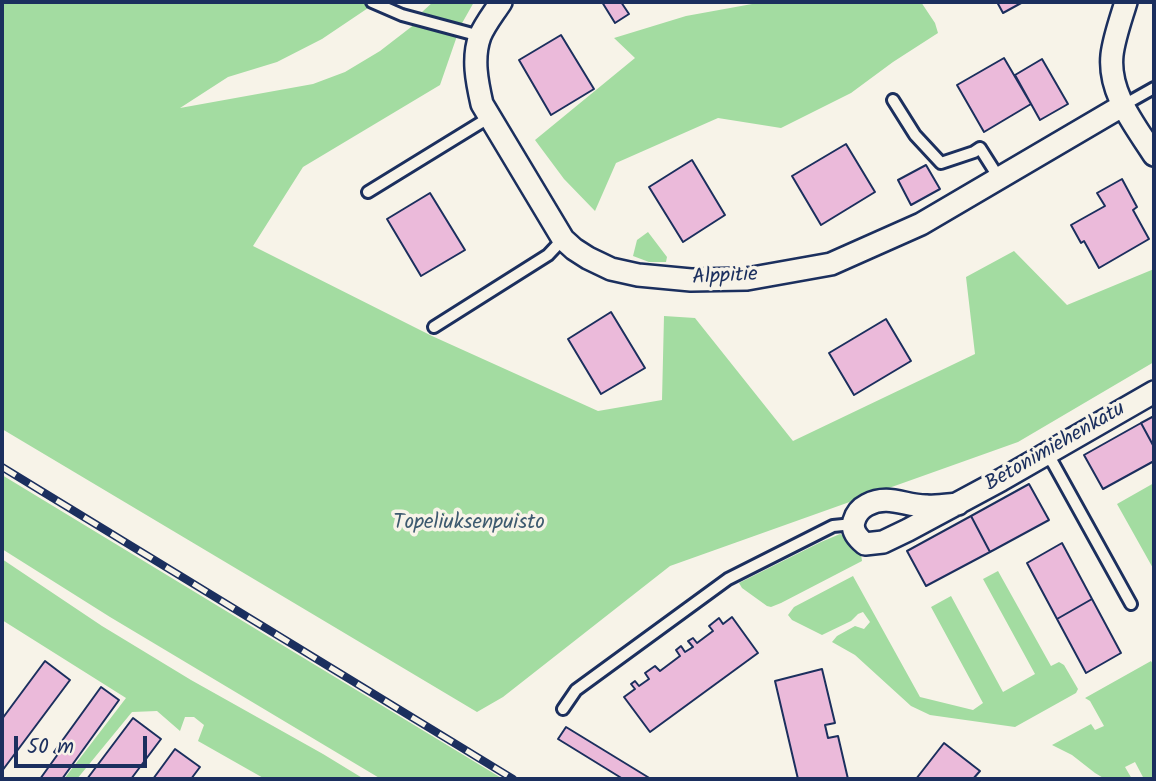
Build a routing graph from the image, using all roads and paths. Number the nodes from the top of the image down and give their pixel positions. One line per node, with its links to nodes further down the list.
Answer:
1 (372, 2): 4 (lane)
2 (501, 2): 4 (street, Alppitie)
3 (1126, 2): 7 (street)
4 (480, 36): 8 (street, Alppitie)
5 (1154, 88): 7 (lane)
6 (892, 100): 10 (lane)
7 (1122, 106): 9 (street); 10 (street, Alppitie)
8 (490, 117): 11 (lane); 12 (street, Alppitie)
9 (1154, 155)
10 (999, 178): 12 (street, Alppitie)
11 (368, 192)
12 (563, 239): 13 (lane)
13 (434, 327)
14 (1154, 392): 15 (street, Betonimiehenkatu)
15 (1044, 454): 16 (street, Betonimiehenkatu); 18 (lane)
16 (958, 504): 17 (street, Betonimiehenkatu); 17 (street, Betonimiehenkatu)
17 (853, 524): 19 (lane)
18 (1131, 604)
19 (563, 709)

